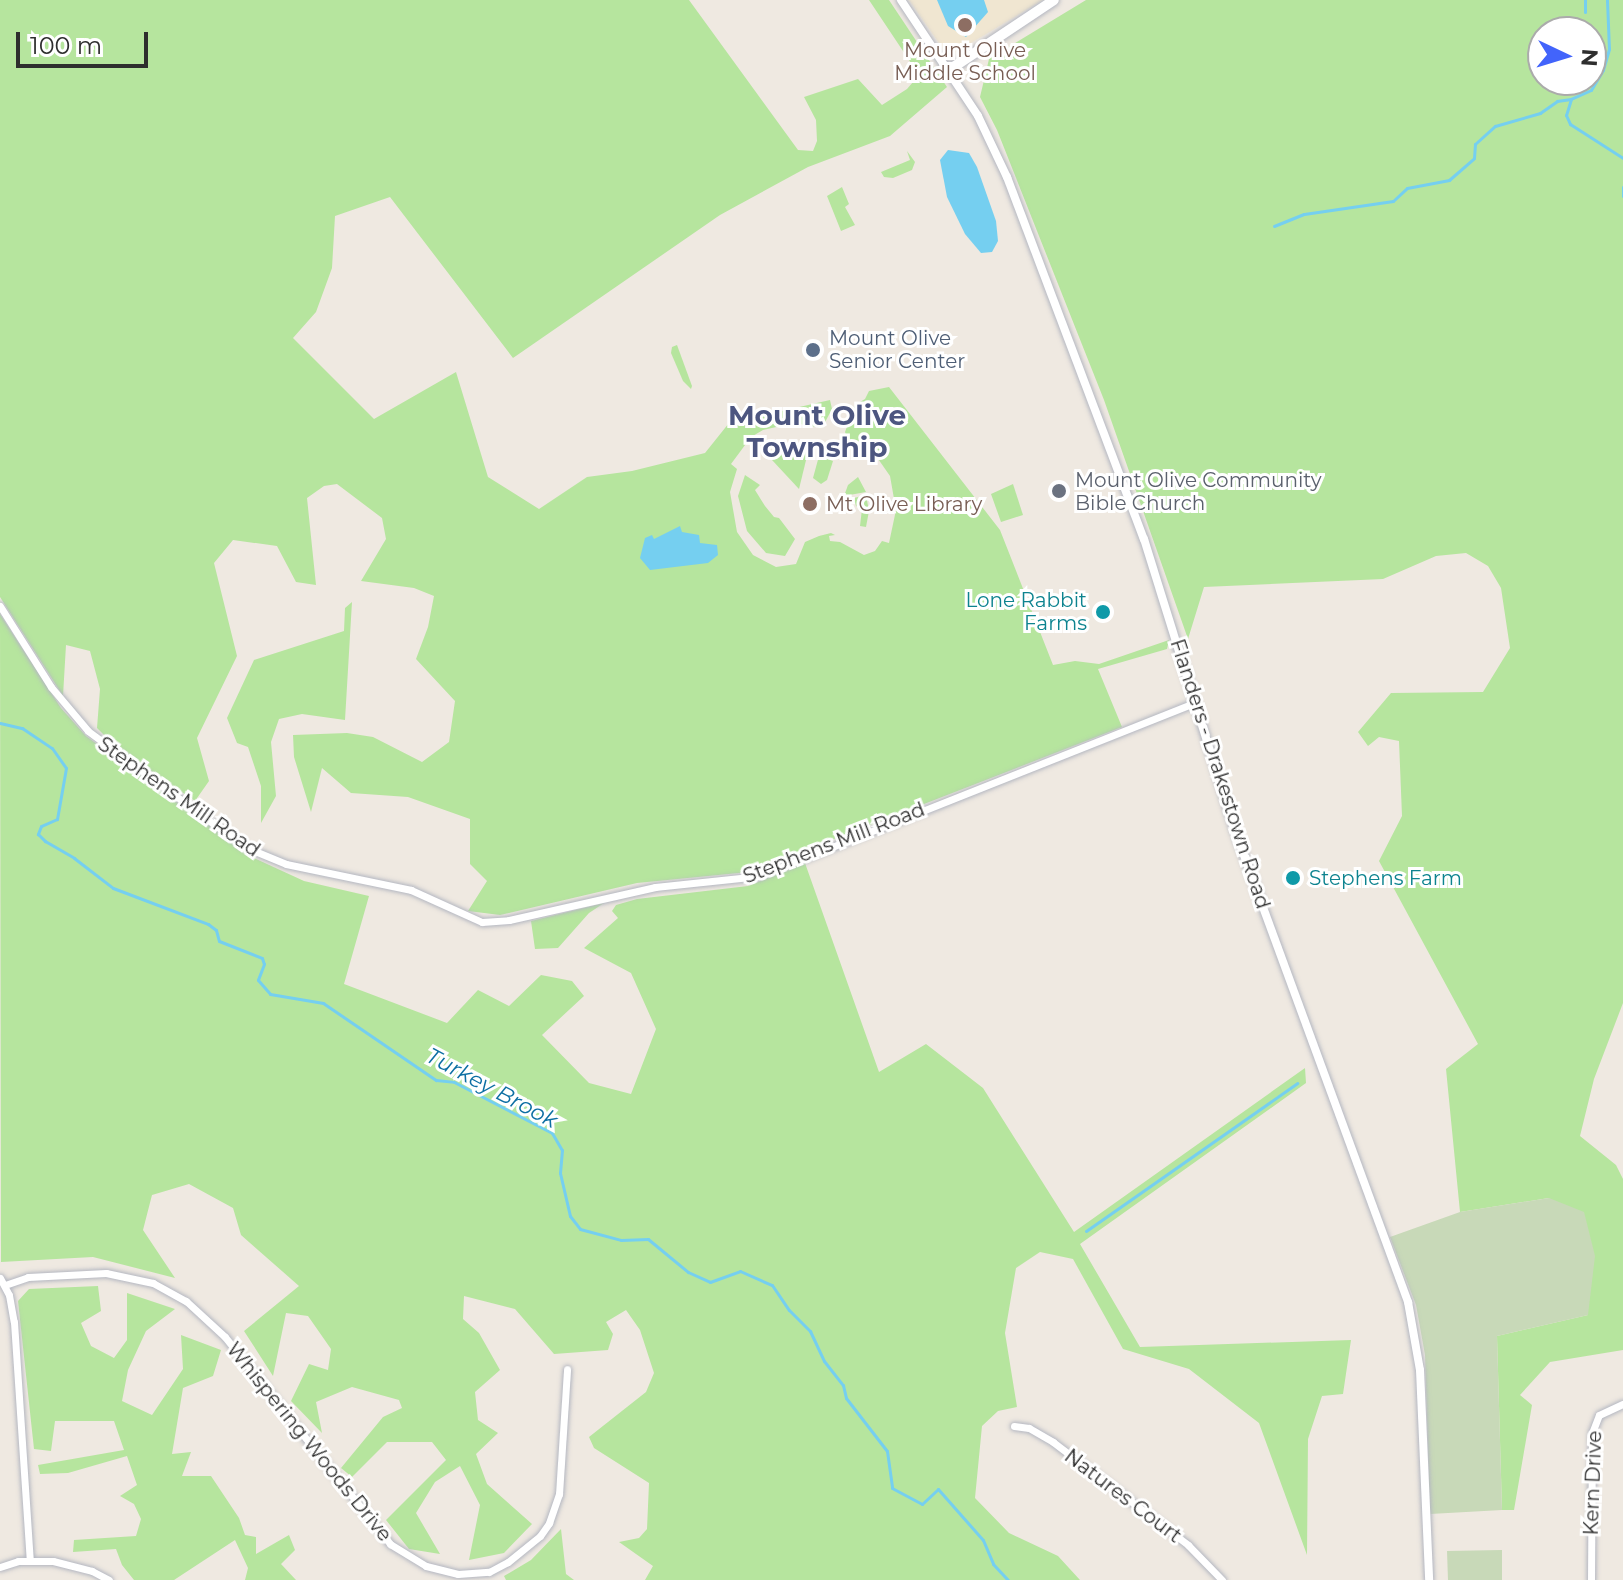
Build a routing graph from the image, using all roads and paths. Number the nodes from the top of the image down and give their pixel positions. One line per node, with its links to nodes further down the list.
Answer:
1 (901, 0): 3 (street, Flanders - Drakestown Road)
2 (1054, 0): 3 (main road)
3 (949, 70): 5 (street, Flanders - Drakestown Road)
4 (0, 606): 5 (street, Stephens Mill Road)
5 (1194, 703): 15 (street, Flanders - Drakestown Road)
6 (3, 1282): 10 (street); 12 (street, Whispering Woods Drive)
7 (567, 1369): 12 (street, Whispering Woods Drive)
8 (1623, 1404): 16 (street, Kern Drive)
9 (1014, 1426): 14 (street, Natures Court)
10 (30, 1560): 11 (street); 13 (street)
11 (0, 1567)
12 (491, 1576)
13 (109, 1580)
14 (1222, 1580)
15 (1429, 1580)
16 (1591, 1580)

